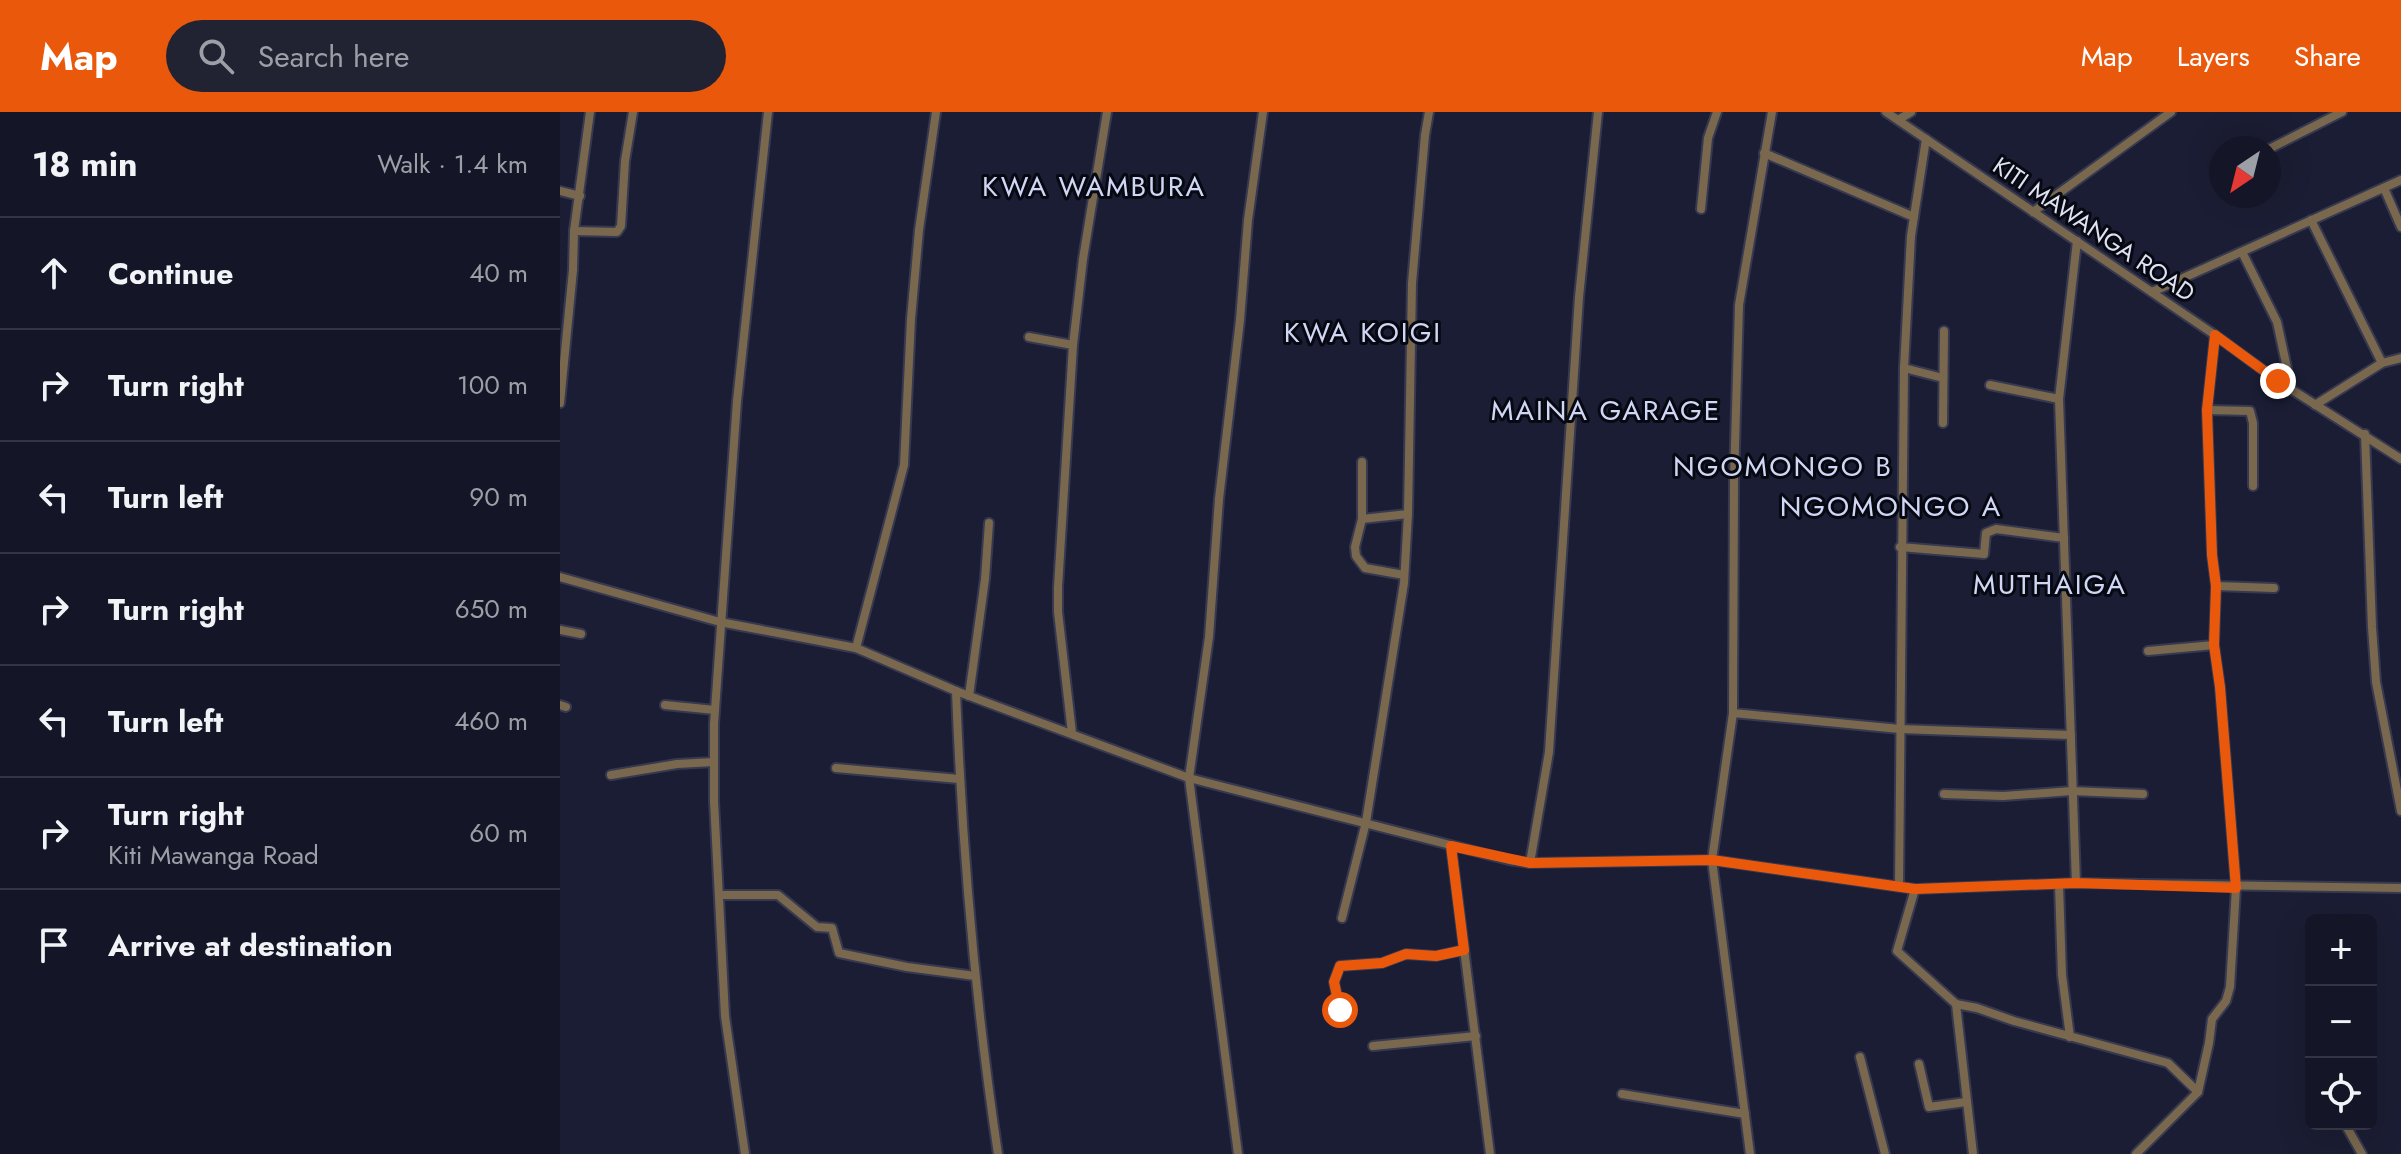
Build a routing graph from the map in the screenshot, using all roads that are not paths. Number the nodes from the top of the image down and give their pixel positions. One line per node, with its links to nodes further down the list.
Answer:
1 (590, 112): 22 (street)
2 (633, 112): 28 (street)
3 (768, 112): 60 (street)
4 (936, 112): 64 (street)
5 (1107, 112): 35 (street)
6 (1263, 112): 78 (street)
7 (1429, 112): 51 (street)
8 (1598, 112): 87 (street)
9 (1717, 112): 23 (street)
10 (1772, 112): 18 (street)
11 (1886, 112): 15 (street, KITI MAWANGA ROAD)
12 (1911, 112): 15 (street)
13 (2171, 112): 24 (street)
14 (2342, 112): 17 (street)
15 (1898, 120): 16 (street, KITI MAWANGA ROAD)
16 (1926, 139): 24 (street, KITI MAWANGA ROAD); 25 (street)
17 (2281, 143)
18 (1764, 153): 25 (street); 70 (street)
19 (2401, 180): 20 (street)
20 (2384, 188): 26 (street); 27 (street)
21 (560, 191): 22 (street)
22 (580, 196): 28 (street)
23 (1701, 209)
24 (2033, 212): 29 (street, KITI MAWANGA ROAD)
25 (1914, 217): 38 (street)
26 (2311, 220): 30 (street); 37 (street)
27 (2401, 227)
28 (574, 231): 43 (street)
29 (2077, 241): 31 (street, KITI MAWANGA ROAD); 42 (street)
30 (2242, 252): 31 (street); 40 (street)
31 (2152, 292): 33 (street, KITI MAWANGA ROAD)
32 (1944, 331): 39 (street)
33 (2215, 335): 40 (street, KITI MAWANGA ROAD); 45 (street)
34 (1029, 337): 35 (street)
35 (1073, 345): 72 (street)
36 (2401, 358): 37 (street)
37 (2382, 363): 44 (street)
38 (1904, 368): 39 (street); 55 (street)
39 (1943, 378): 46 (street)
40 (2278, 381): 44 (street, KITI MAWANGA ROAD)
41 (1990, 385): 42 (street)
42 (2059, 399): 54 (street)
43 (560, 403)
44 (2315, 405): 47 (street, KITI MAWANGA ROAD)
45 (2207, 410): 50 (street); 58 (street)
46 (1943, 423)
47 (2365, 434): 48 (street, KITI MAWANGA ROAD); 76 (street)
48 (2401, 459)
49 (1362, 462): 52 (street)
50 (2253, 486)
51 (1408, 514): 52 (street); 56 (street)
52 (1362, 519): 56 (street)
53 (989, 523): 67 (street)
54 (2064, 538): 55 (street); 73 (street)
55 (1900, 547): 71 (street)
56 (1404, 575): 84 (street)
57 (560, 577): 60 (street)
58 (2216, 586): 59 (street); 63 (street)
59 (2274, 588)
60 (720, 622): 64 (street); 69 (street)
61 (560, 630): 62 (street)
62 (581, 634)
63 (2214, 645): 65 (street); 91 (street)
64 (856, 648): 66 (street)
65 (2148, 651)
66 (956, 691): 67 (street); 79 (street)
67 (969, 696): 72 (street)
68 (665, 705): 69 (street)
69 (715, 710): 74 (street)
70 (1733, 713): 71 (street); 86 (street)
71 (1900, 729): 73 (street); 90 (street)
72 (1072, 733): 78 (street)
73 (2071, 735): 80 (street)
74 (714, 762): 77 (street); 94 (street)
75 (836, 768): 79 (street)
76 (2397, 771): 83 (street)
77 (611, 775)
78 (1189, 778): 84 (street); 112 (street)
79 (959, 779): 97 (street)
80 (2072, 791): 81 (street); 82 (street); 88 (street)
81 (1944, 794)
82 (2143, 794)
83 (2401, 811)
84 (1366, 822): 85 (street); 95 (street)
85 (1451, 846): 87 (street); 96 (street)
86 (1712, 860): 87 (street); 90 (street); 108 (street)
87 (1530, 863)
88 (2076, 883): 89 (street); 91 (street)
89 (2059, 885): 93 (street); 101 (street)
90 (1899, 886): 93 (street)
91 (2236, 888): 92 (street); 105 (street)
92 (2401, 888)
93 (1915, 889): 98 (street)
94 (720, 895): 97 (street); 110 (street)
95 (1342, 918)
96 (1464, 950): 99 (street); 100 (street)
97 (975, 976): 111 (street)
98 (1956, 1004): 101 (street); 107 (street)
99 (1340, 1010)
100 (1476, 1036): 102 (street); 113 (street)
101 (2070, 1037): 105 (street)
102 (1373, 1046)
103 (1860, 1057): 115 (street)
104 (1919, 1064): 107 (street)
105 (2198, 1092): 117 (street)
106 (1622, 1094): 108 (street)
107 (1966, 1102): 116 (street)
108 (1745, 1114): 114 (street)
109 (2348, 1130): 118 (street)
110 (745, 1154)
111 (998, 1154)
112 (1238, 1154)
113 (1490, 1154)
114 (1750, 1154)
115 (1885, 1154)
116 (1973, 1154)
117 (2136, 1154)
118 (2362, 1154)

